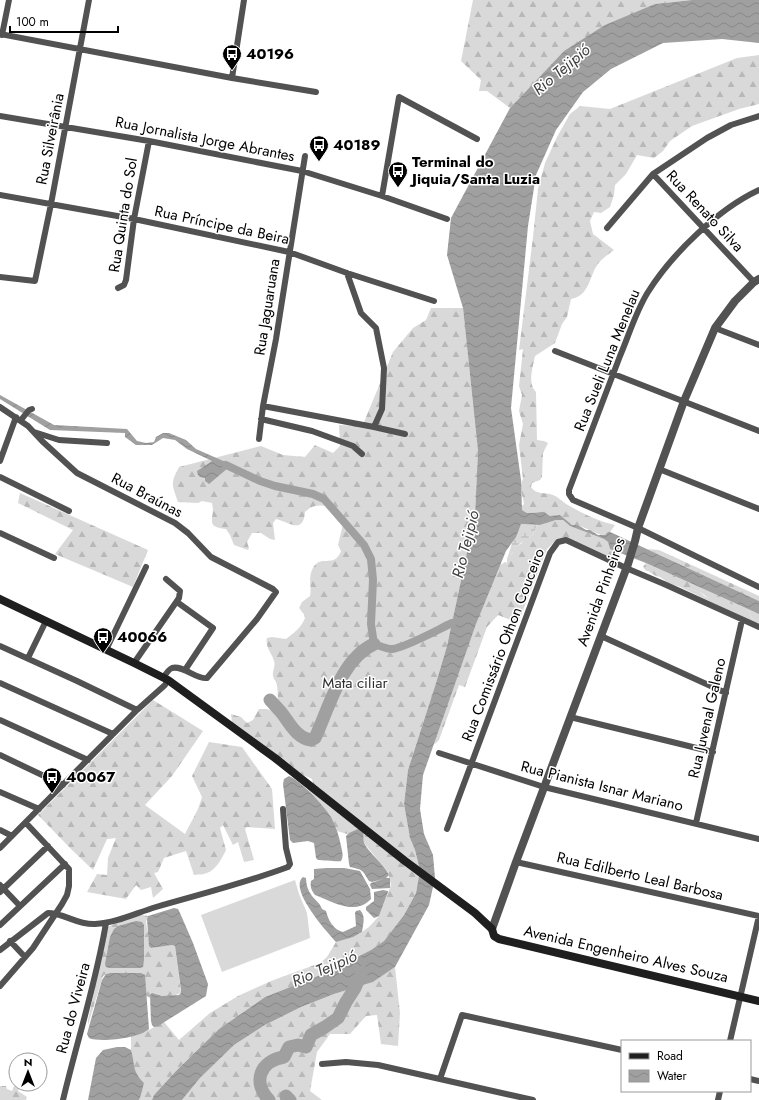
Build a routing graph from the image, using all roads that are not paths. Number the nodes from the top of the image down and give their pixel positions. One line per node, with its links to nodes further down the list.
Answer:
1 (8, 0): 4 (street)
2 (89, 0): 5 (street, Rua Silveirânia)
3 (244, 0): 6 (street)
4 (1, 34): 5 (street)
5 (80, 50): 6 (street); 10 (street, Rua Silveirânia)
6 (232, 78): 7 (street)
7 (316, 92)
8 (0, 116): 10 (street, Rua Jornalista Jorge Abrantes)
9 (759, 116): 15 (street)
10 (66, 126): 12 (street, Rua Jornalista Jorge Abrantes); 19 (street, Rua Silveirânia)
11 (477, 139): 18 (street)
12 (149, 141): 14 (street, Rua Jornalista Jorge Abrantes); 20 (street, Rua Quinta do Sol)
13 (306, 156): 14 (street, Rua Jaguaruana)
14 (302, 171): 18 (street, Rua Jornalista Jorge Abrantes); 24 (street, Rua Jaguaruana)
15 (653, 174): 22 (street); 23 (street, Rua Renato Silva)
16 (759, 190): 23 (street, Rua Sueli Luna Menelau)
17 (0, 195): 19 (street, Rua Príncipe da Beira)
18 (382, 196): 21 (street, Rua Jornalista Jorge Abrantes)
19 (51, 204): 20 (street, Rua Príncipe da Beira); 26 (street, Rua Silveirânia)
20 (134, 219): 24 (street, Rua Príncipe da Beira); 28 (street, Rua Quinta do Sol)
21 (447, 219)
22 (607, 228)
23 (704, 229): 27 (street, Rua Renato Silva); 33 (street, Rua Sueli Luna Menelau)
24 (289, 252): 25 (street, Rua Príncipe da Beira); 36 (street, Rua Jaguaruana)
25 (347, 273): 29 (street, Rua Príncipe da Beira); 40 (street)
26 (0, 277)
27 (756, 280): 30 (street, Avenida Pinheiros)
28 (118, 288)
29 (434, 301)
30 (715, 328): 31 (street); 34 (street, Avenida Pinheiros)
31 (759, 345)
32 (555, 351): 33 (street)
33 (613, 374): 34 (street); 52 (street, Rua Sueli Luna Menelau)
34 (684, 401): 41 (street); 48 (street, Avenida Pinheiros)
35 (0, 406): 38 (street, Rua Braúnas)
36 (263, 406): 39 (street, Rua Jaguaruana); 40 (street)
37 (31, 409): 38 (street)
38 (20, 418): 42 (street, Rua Braúnas); 47 (street)
39 (261, 419): 44 (street, Rua Jaguaruana); 46 (street)
40 (374, 427): 43 (street)
41 (759, 430)
42 (34, 432): 45 (street); 69 (street, Rua Braúnas)
43 (405, 434)
44 (259, 439)
45 (107, 443)
46 (362, 454)
47 (0, 462)
48 (659, 469): 50 (street); 52 (street, Avenida Pinheiros)
49 (0, 477): 51 (street)
50 (759, 509)
51 (69, 512)
52 (638, 528): 56 (street, Avenida Pinheiros); 58 (street)
53 (0, 533): 54 (street)
54 (54, 558)
55 (146, 566): 66 (street)
56 (627, 566): 61 (street, Rua Comissário Othon Couceiro); 64 (street, Avenida Pinheiros); 81 (street, Rua Comissário Othon Couceiro)
57 (166, 579): 60 (street)
58 (759, 587)
59 (0, 599): 62 (main road, Avenida Engenheiro Alves Souza)
60 (177, 602): 68 (street); 69 (street)
61 (742, 620): 63 (street, Rua Comissário Othon Couceiro); 72 (street, Rua Juvenal Galeno)
62 (46, 621): 66 (main road, Avenida Engenheiro Alves Souza); 67 (street)
63 (759, 627)
64 (601, 636): 72 (street); 74 (street, Avenida Pinheiros)
65 (0, 646): 67 (street)
66 (106, 650): 68 (main road, Avenida Engenheiro Alves Souza)
67 (28, 658): 73 (street)
68 (134, 663): 70 (main road, Avenida Engenheiro Alves Souza)
69 (185, 670): 70 (street)
70 (165, 679): 73 (street); 103 (main road, Avenida Engenheiro Alves Souza)
71 (0, 683): 76 (street)
72 (726, 693): 77 (street, Rua Juvenal Galeno)
73 (137, 710): 76 (street)
74 (570, 717): 77 (street); 83 (street, Avenida Pinheiros)
75 (0, 720): 80 (street)
76 (113, 734): 80 (street)
77 (713, 752): 88 (street, Rua Juvenal Galeno)
78 (439, 753): 81 (street, Rua Pianista Isnar Mariano)
79 (0, 755): 82 (street)
80 (88, 760): 82 (street)
81 (472, 764): 83 (street, Rua Pianista Isnar Mariano); 89 (street, Rua Comissário Othon Couceiro)
82 (63, 785): 85 (street)
83 (544, 787): 88 (street, Rua Pianista Isnar Mariano); 95 (street, Avenida Pinheiros)
84 (0, 792): 85 (street)
85 (39, 809): 87 (street)
86 (283, 809): 101 (street)
87 (26, 823): 91 (street); 93 (street)
88 (696, 823): 92 (street, Rua Pianista Isnar Mariano)
89 (448, 829)
90 (0, 830): 91 (street)
91 (12, 836): 94 (street)
92 (759, 839)
93 (48, 846): 96 (street); 97 (street)
94 (0, 848)
95 (516, 862): 100 (street, Rua Edilberto Leal Barbosa); 103 (street, Avenida Pinheiros)
96 (65, 864): 98 (street); 99 (street)
97 (1, 889): 98 (street)
98 (20, 906): 102 (street)
99 (57, 913): 101 (street); 104 (street); 106 (street)
100 (759, 916): 108 (street)
101 (106, 923): 114 (street, Rua do Viveira)
102 (0, 925)
103 (492, 929): 108 (main road, Avenida Engenheiro Alves Souza)
104 (10, 941): 105 (street); 106 (street)
105 (0, 950)
106 (25, 957): 107 (street)
107 (0, 986)
108 (740, 996): 109 (main road, Avenida Engenheiro Alves Souza); 110 (street)
109 (759, 1001)
110 (730, 1040)
111 (621, 1050): 113 (street)
112 (322, 1064): 113 (street)
113 (440, 1079): 115 (street)
114 (63, 1100)
115 (534, 1100)

